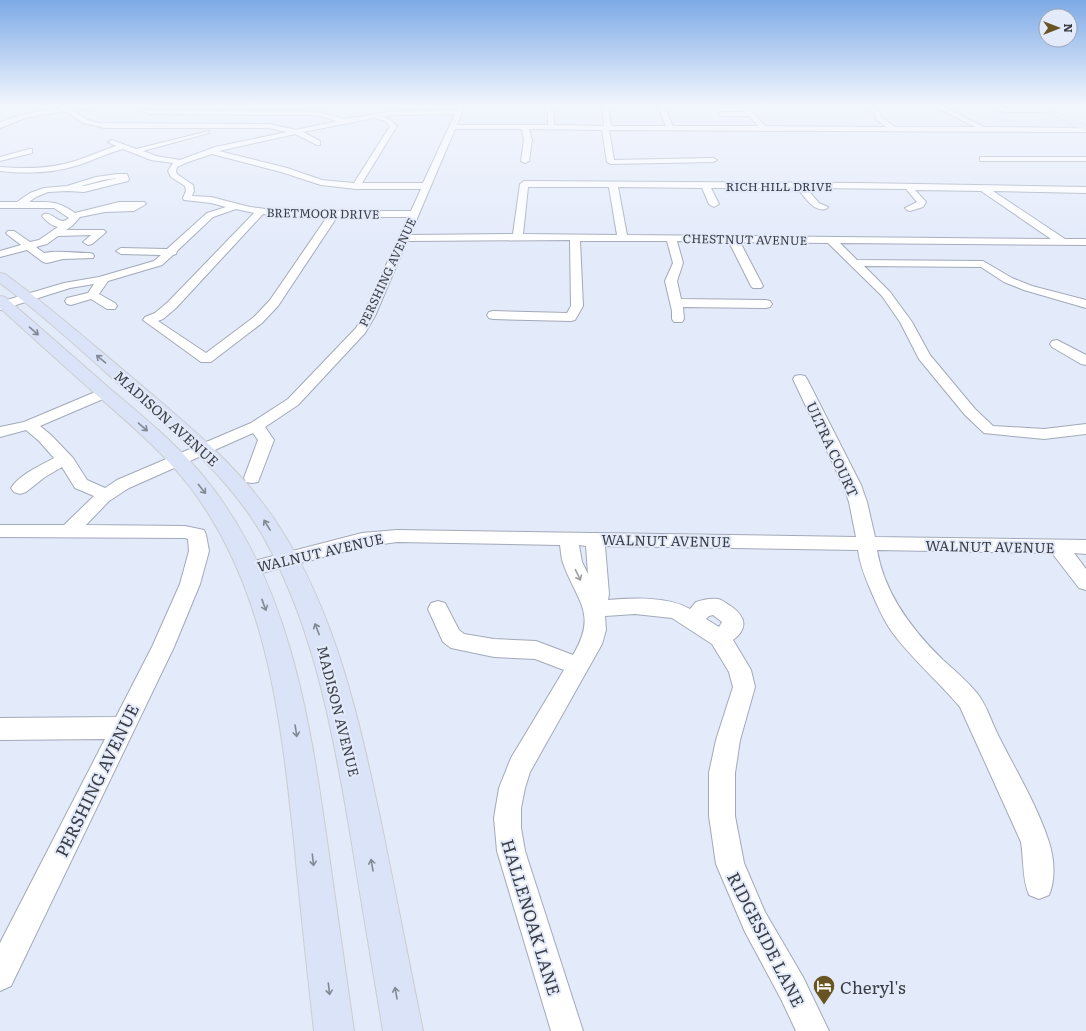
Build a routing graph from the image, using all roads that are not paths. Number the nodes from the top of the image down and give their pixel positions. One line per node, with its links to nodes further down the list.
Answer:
1 (20, 153): 10 (street)
2 (102, 153): 16 (street)
3 (141, 153): 14 (street)
4 (204, 153): 14 (street)
5 (219, 153): 19 (street)
6 (376, 153): 19 (street)
7 (441, 153): 20 (street, PERSHING AVENUE)
8 (526, 153): 15 (street)
9 (609, 153): 13 (street)
10 (0, 158)
11 (983, 159): 12 (street)
12 (1086, 159)
13 (713, 160)
14 (181, 162): 29 (street, BRETMOOR DRIVE)
15 (525, 162)
16 (0, 169)
17 (613, 185): 18 (street, RICH HILL DRIVE); 40 (street, RICH HILL DRIVE); 43 (street)
18 (705, 185): 21 (street, RICH HILL DRIVE); 26 (street)
19 (356, 186): 20 (street)
20 (426, 186): 35 (street, PERSHING AVENUE)
21 (800, 186): 23 (street, RICH HILL DRIVE); 30 (street)
22 (68, 188): 22 (street); 28 (street)
23 (909, 188): 24 (street, RICH HILL DRIVE); 31 (street)
24 (984, 188): 25 (street, RICH HILL DRIVE); 48 (street)
25 (1086, 190)
26 (714, 204)
27 (0, 205): 28 (street)
28 (19, 205): 37 (street)
29 (236, 206): 33 (street, BRETMOOR DRIVE); 52 (street)
30 (823, 207)
31 (910, 208)
32 (105, 209): 37 (street)
33 (260, 212): 34 (street, BRETMOOR DRIVE); 34 (street)
34 (334, 214): 35 (street, BRETMOOR DRIVE)
35 (414, 214): 41 (street, PERSHING AVENUE)
36 (47, 216): 37 (street)
37 (70, 220): 39 (street)
38 (11, 233): 50 (street)
39 (57, 233): 47 (street); 50 (street)
40 (518, 237): 41 (street, CHESTNUT AVENUE); 42 (street, CHESTNUT AVENUE)
41 (403, 238): 74 (street, PERSHING AVENUE)
42 (575, 238): 43 (street, CHESTNUT AVENUE); 67 (street)
43 (623, 238): 44 (street, CHESTNUT AVENUE)
44 (671, 238): 45 (street, CHESTNUT AVENUE); 62 (street)
45 (733, 239): 46 (street, CHESTNUT AVENUE); 58 (street)
46 (832, 240): 48 (street, CHESTNUT AVENUE); 55 (street)
47 (88, 242)
48 (1063, 242): 49 (street, CHESTNUT AVENUE)
49 (1086, 242)
50 (29, 246): 53 (street); 54 (street)
51 (121, 251): 52 (street)
52 (172, 252): 57 (street)
53 (0, 254)
54 (89, 256)
55 (853, 263): 65 (street); 76 (street)
56 (0, 277): 60 (main road, MADISON AVENUE)
57 (104, 279): 59 (street); 60 (street)
58 (757, 286)
59 (92, 295): 61 (street); 66 (street)
60 (29, 298): 63 (street); 77 (main road, MADISON AVENUE, one-way to 60)
61 (71, 301)
62 (676, 303): 64 (street); 68 (street)
63 (2, 304): 72 (main road, MADISON AVENUE, one-way to 72)
64 (766, 304)
65 (1086, 304)
66 (111, 306)
67 (493, 315)
68 (678, 319)
69 (1057, 344): 70 (street)
70 (1086, 361)
71 (800, 379): 87 (street, ULTRA COURT)
72 (105, 393): 73 (street); 79 (main road, MADISON AVENUE, one-way to 79)
73 (29, 425): 75 (street); 78 (street)
74 (256, 426): 77 (street, PERSHING AVENUE); 80 (street)
75 (0, 432)
76 (1084, 432)
77 (205, 448): 79 (street, PERSHING AVENUE); 90 (main road, MADISON AVENUE, one-way to 77)
78 (64, 459): 81 (street); 82 (street)
79 (178, 460): 82 (street, PERSHING AVENUE); 91 (main road, MADISON AVENUE, one-way to 91)
80 (252, 478)
81 (20, 488)
82 (106, 495): 84 (street, PERSHING AVENUE)
83 (0, 531): 84 (street)
84 (69, 531): 96 (street, PERSHING AVENUE)
85 (569, 539): 86 (street, WALNUT AVENUE); 90 (street, WALNUT AVENUE); 93 (street, HALLENOAK LANE, one-way to 93)
86 (595, 539): 87 (street, WALNUT AVENUE); 93 (street, HALLENOAK LANE)
87 (867, 544): 88 (street, WALNUT AVENUE); 98 (street, ULTRA COURT)
88 (1058, 547): 89 (street, WALNUT AVENUE); 92 (street)
89 (1086, 547)
90 (286, 559): 91 (street, WALNUT AVENUE); 101 (main road, MADISON AVENUE, one-way to 90)
91 (250, 569): 100 (main road, MADISON AVENUE, one-way to 100)
92 (1086, 584)
93 (595, 608): 95 (street, HALLENOAK LANE); 103 (street, RIDGESIDE LANE)
94 (438, 609): 95 (street)
95 (578, 666): 102 (street, HALLENOAK LANE)
96 (123, 728): 97 (street); 99 (street, PERSHING AVENUE)
97 (0, 729)
98 (1039, 885)
99 (1, 971)
100 (334, 1031)
101 (403, 1031)
102 (567, 1031)
103 (813, 1031)

